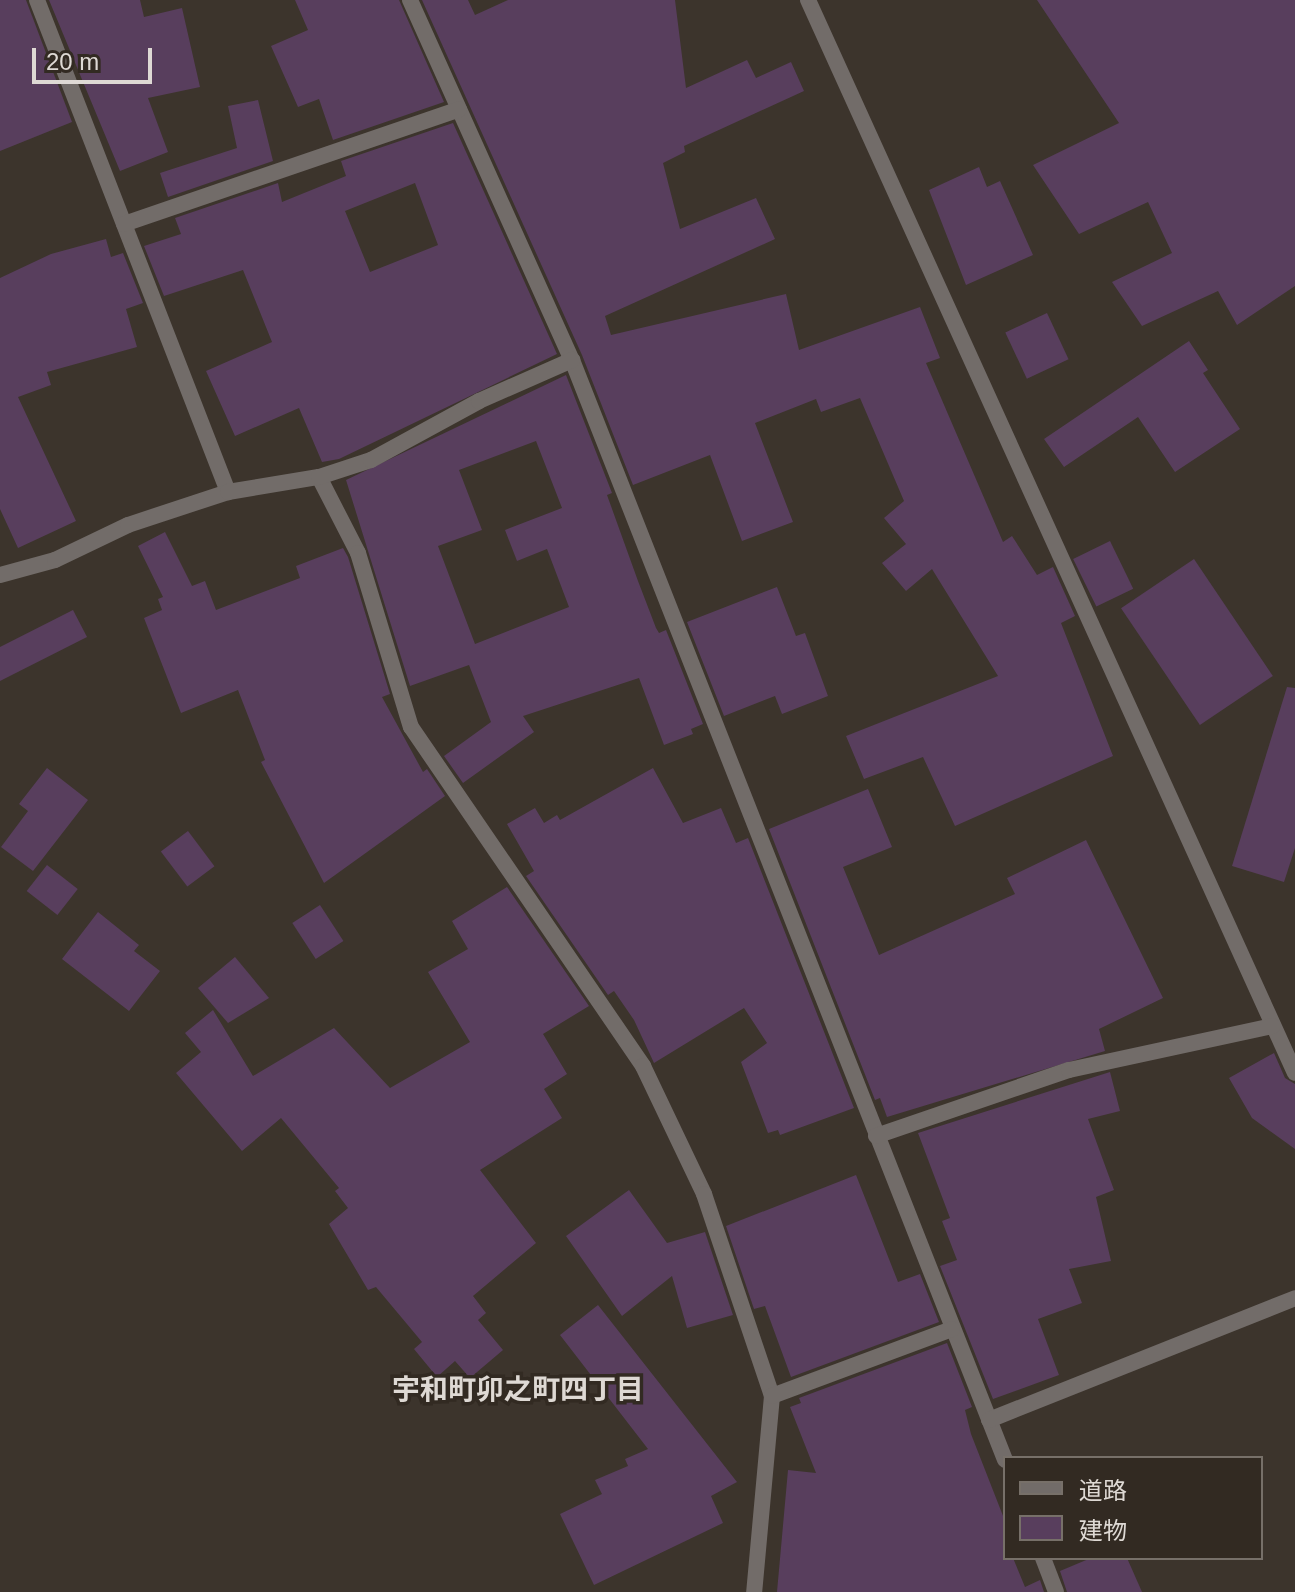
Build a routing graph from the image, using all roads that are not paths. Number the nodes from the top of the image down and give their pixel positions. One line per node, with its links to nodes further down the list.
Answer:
1 (37, 0): 5 (street)
2 (410, 0): 4 (street)
3 (808, 0): 10 (street)
4 (459, 109): 5 (street); 6 (street)
5 (124, 224): 8 (street)
6 (572, 360): 7 (street); 12 (street)
7 (319, 477): 8 (street); 15 (street)
8 (228, 492): 9 (street)
9 (0, 575)
10 (1272, 1026): 11 (street); 12 (street)
11 (1295, 1073)
12 (876, 1136): 14 (street)
13 (1295, 1298): 16 (street)
14 (952, 1329): 15 (street); 16 (street)
15 (772, 1396): 19 (street)
16 (989, 1420): 17 (street)
17 (1003, 1456)
18 (1044, 1560): 20 (street)
19 (754, 1592)
20 (1056, 1592)

